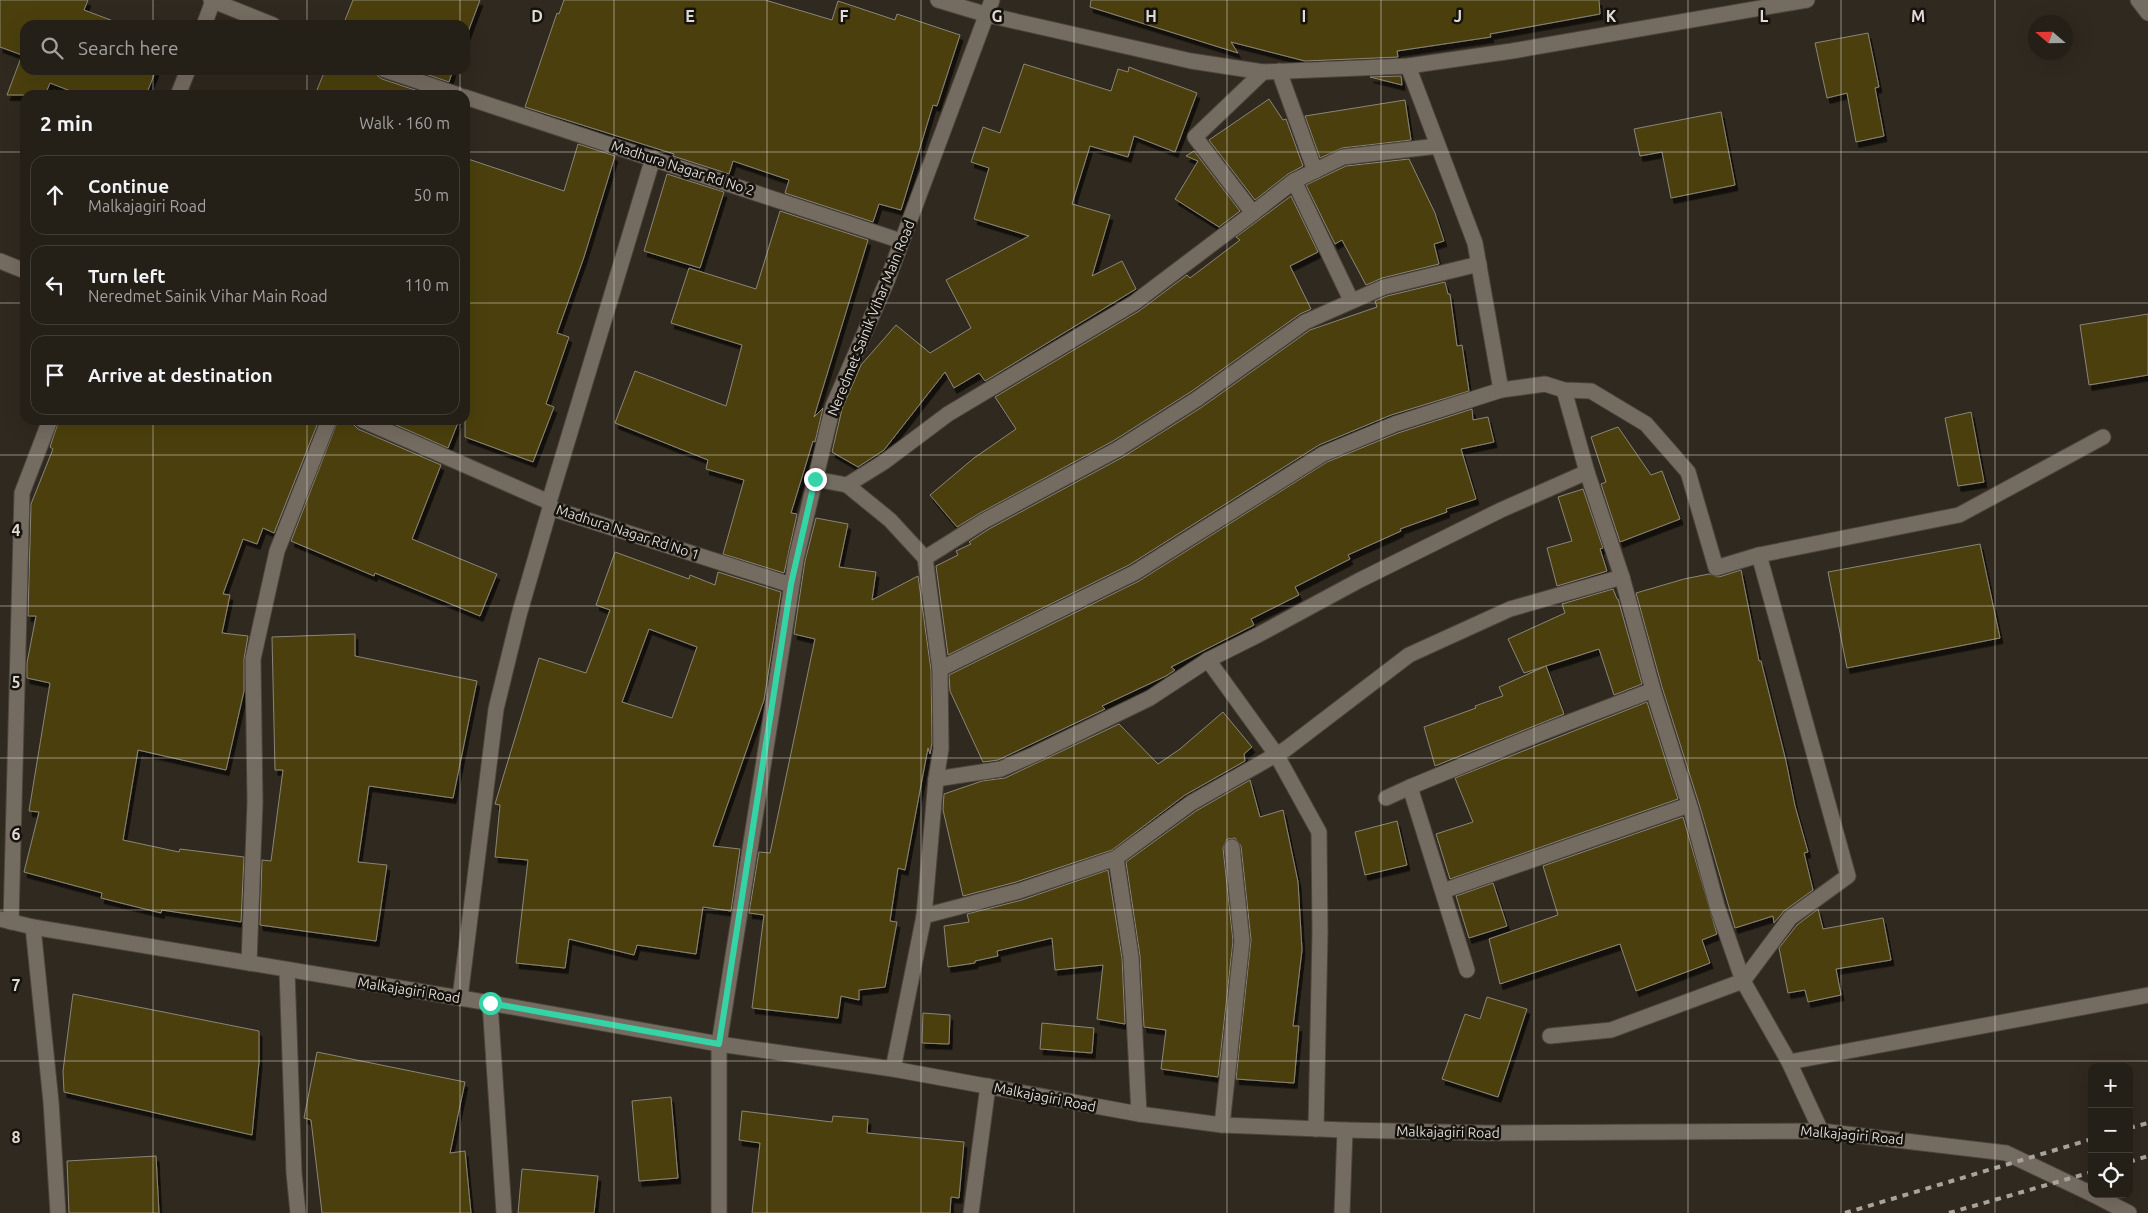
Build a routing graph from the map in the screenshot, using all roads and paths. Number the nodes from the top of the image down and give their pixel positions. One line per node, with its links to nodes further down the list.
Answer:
1 (212, 0): 8 (street); 9 (street)
2 (938, 0): 7 (street)
3 (992, 0): 7 (street, Neredmet Sainik Vihar Main Road)
4 (1807, 0): 10 (street)
5 (2138, 0): 6 (street)
6 (2148, 13)
7 (988, 15): 12 (street); 23 (street, Neredmet Sainik Vihar Main Road)
8 (206, 20)
9 (261, 20)
10 (1408, 66): 11 (street); 18 (street)
11 (1279, 71): 12 (street); 20 (street)
12 (1263, 72): 22 (street)
13 (186, 75): 15 (street)
14 (396, 75): 16 (street)
15 (180, 90)
16 (427, 90)
17 (470, 99): 19 (street, Madhura Nagar Rd No 2)
18 (1438, 146): 20 (street); 25 (street)
19 (653, 158): 23 (street, Madhura Nagar Rd No 2); 37 (street)
20 (1315, 171): 21 (street)
21 (1294, 181): 22 (street); 27 (street)
22 (1252, 214): 36 (street)
23 (901, 242): 35 (street, Neredmet Sainik Vihar Main Road)
24 (0, 261): 26 (street)
25 (1479, 264): 27 (street); 28 (street)
26 (20, 270)
27 (1351, 300): 39 (street)
28 (1501, 390): 29 (street); 43 (street)
29 (1564, 390): 34 (street); 38 (street)
30 (48, 425): 54 (street)
31 (327, 425): 56 (street)
32 (373, 425): 37 (street, Madhura Nagar Rd No 1)
33 (2103, 437): 38 (street)
34 (1587, 472): 40 (street); 42 (street)
35 (815, 479): 36 (street); 41 (street, Neredmet Sainik Vihar Main Road)
36 (847, 485): 39 (street)
37 (550, 505): 41 (street, Madhura Nagar Rd No 1); 61 (street)
38 (1759, 556): 59 (street)
39 (925, 558): 43 (street)
40 (1622, 577): 44 (street); 45 (street)
41 (791, 584): 64 (street, Neredmet Sainik Vihar Main Road)
42 (1208, 660): 45 (street); 46 (street)
43 (940, 669): 46 (street)
44 (1653, 690): 47 (street); 49 (street)
45 (1276, 754): 51 (street); 70 (street)
46 (936, 779): 53 (street)
47 (1410, 786): 48 (street); 52 (street)
48 (1386, 798)
49 (1689, 805): 52 (street); 59 (street)
50 (1232, 847): 69 (street)
51 (1116, 858): 53 (street); 68 (street)
52 (1443, 891): 58 (street)
53 (924, 916): 66 (street)
54 (6, 920): 55 (street, Malkajagiri Road)
55 (33, 927): 56 (street, Malkajagiri Road); 75 (street)
56 (249, 963): 57 (street, Malkajagiri Road)
57 (287, 970): 61 (street, Malkajagiri Road); 76 (street)
58 (1467, 970)
59 (1744, 980): 63 (street); 65 (street)
60 (2148, 995): 65 (street)
61 (460, 998): 62 (street, Malkajagiri Road)
62 (490, 1003): 64 (street, Malkajagiri Road); 77 (street)
63 (1550, 1036)
64 (719, 1044): 66 (street, Malkajagiri Road); 78 (street, Neredmet Sainik Vihar Main Road)
65 (1789, 1062): 72 (street)
66 (893, 1068): 67 (street, Malkajagiri Road)
67 (988, 1086): 68 (street, Malkajagiri Road); 79 (street)
68 (1139, 1114): 69 (street, Malkajagiri Road)
69 (1222, 1125): 70 (street, Malkajagiri Road)
70 (1316, 1129): 71 (street, Malkajagiri Road)
71 (1345, 1130): 72 (street, Malkajagiri Road); 80 (street)
72 (1821, 1131): 73 (street, Malkajagiri Road)
73 (2088, 1192)
74 (2100, 1198): 81 (street, Malkajagiri Road)
75 (58, 1213)
76 (298, 1213)
77 (504, 1213)
78 (719, 1213)
79 (971, 1213)
80 (1342, 1213)
81 (2129, 1213)

